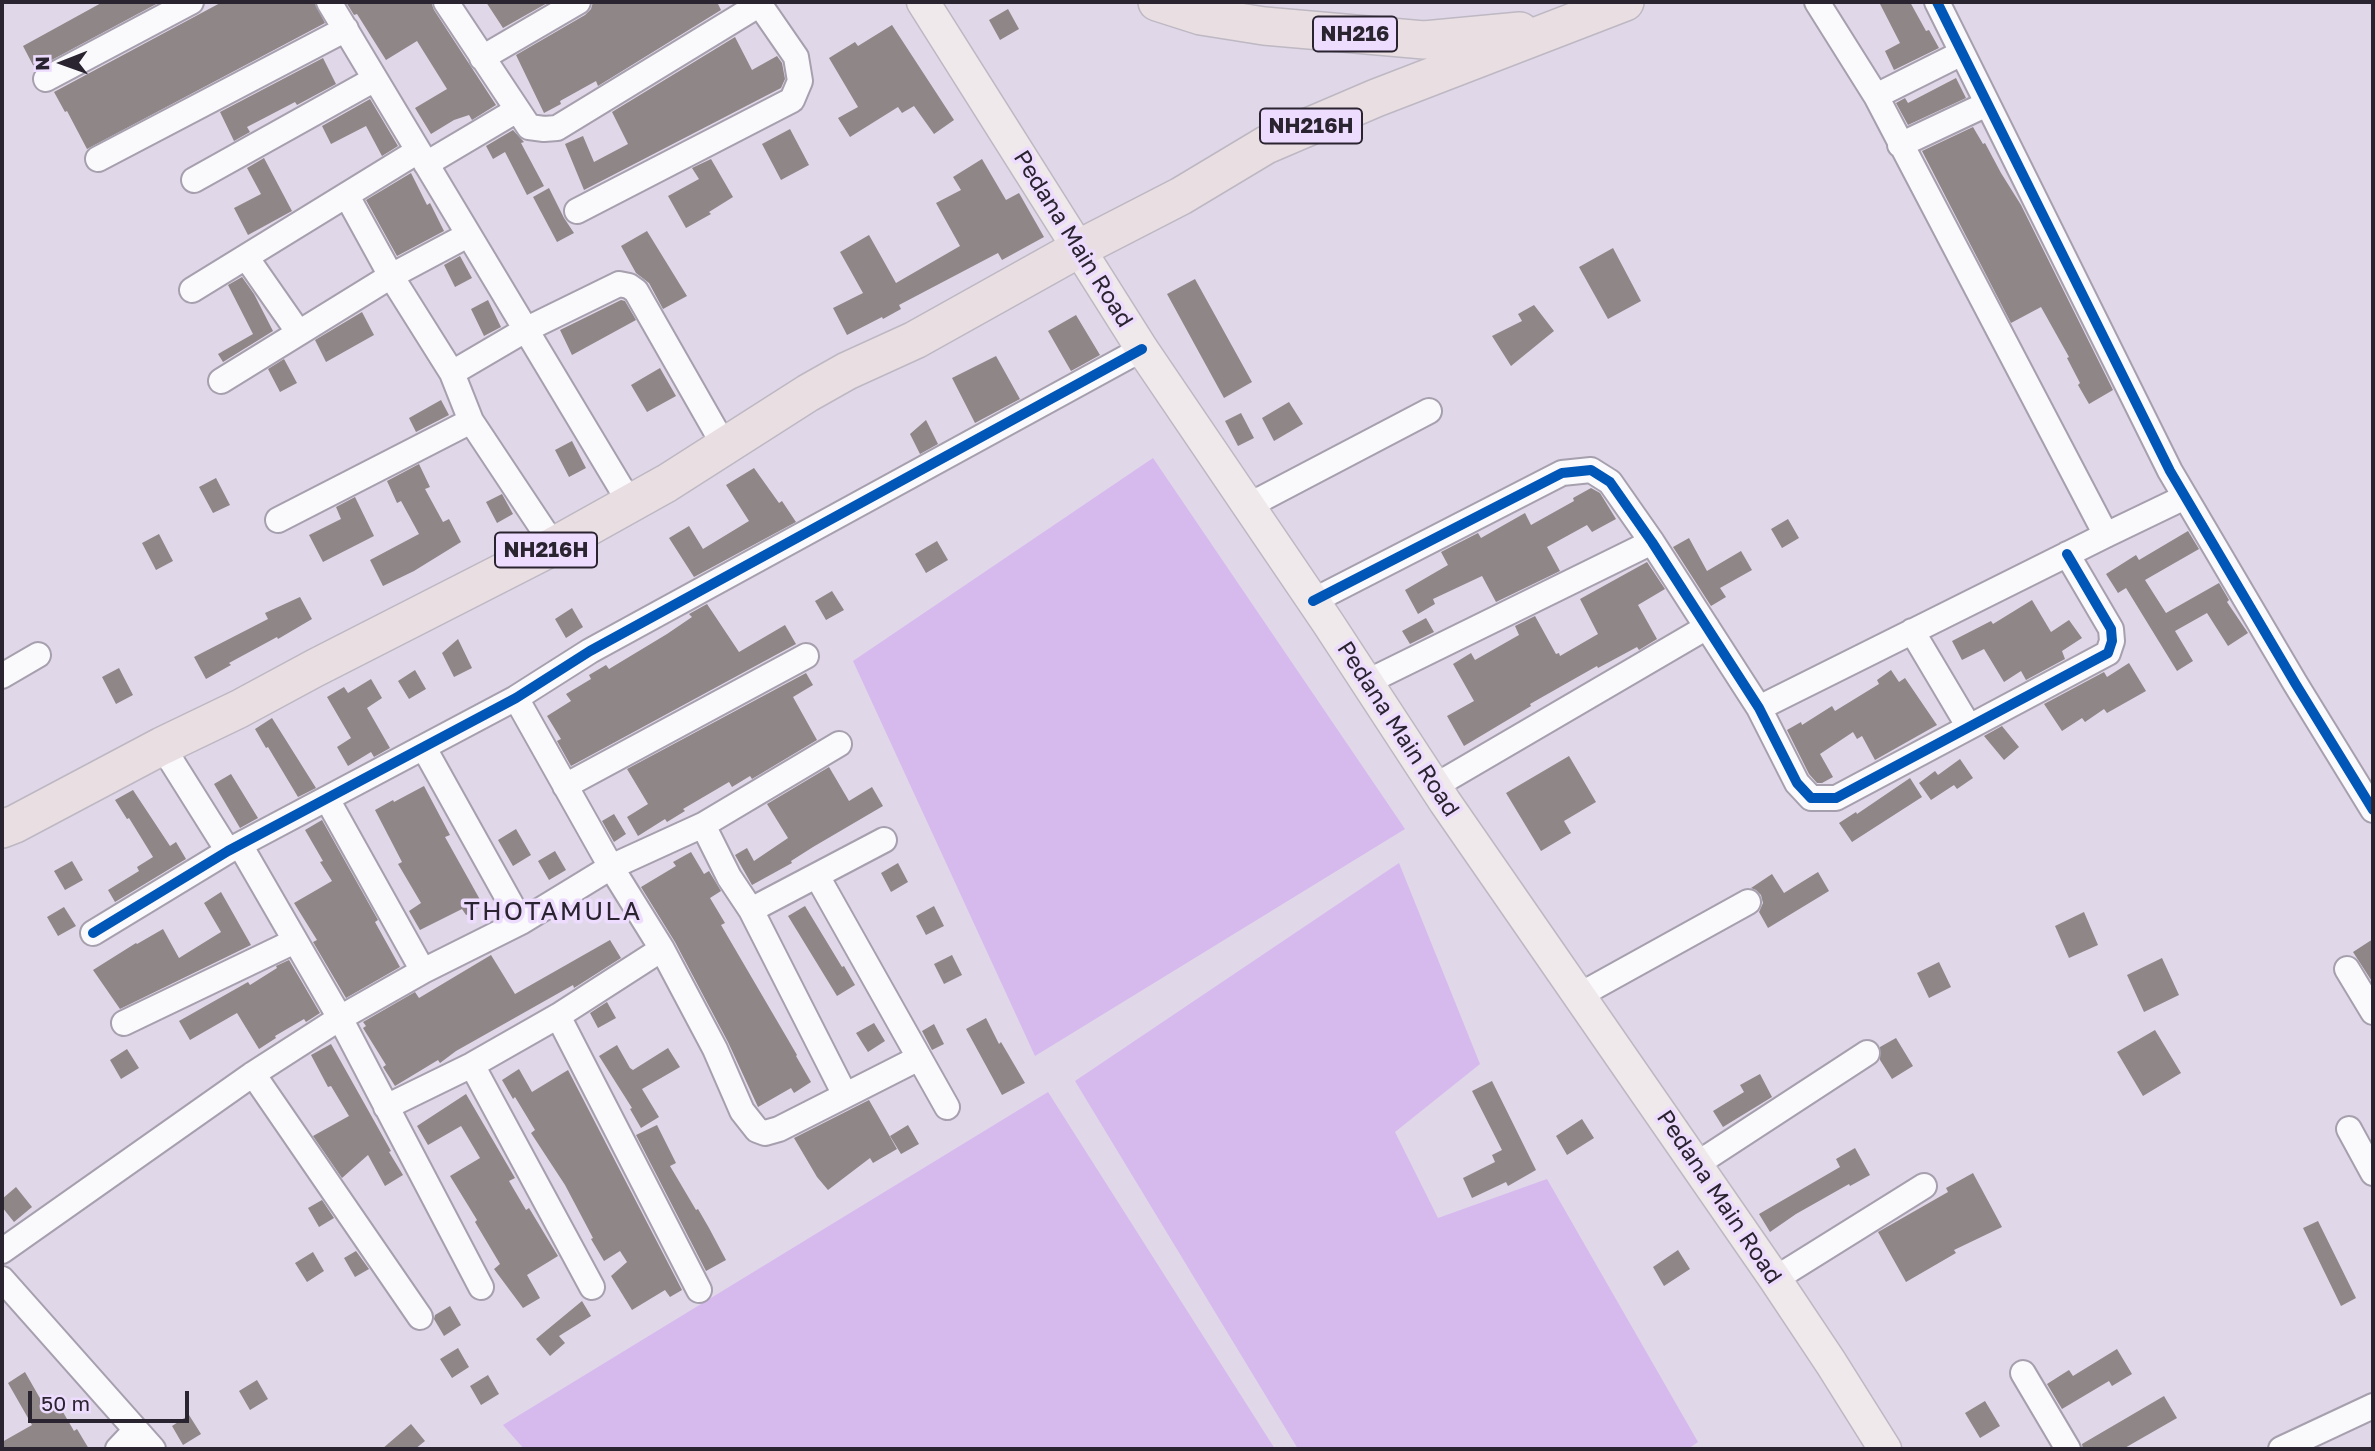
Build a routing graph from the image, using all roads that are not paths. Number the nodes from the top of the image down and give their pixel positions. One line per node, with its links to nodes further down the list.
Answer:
1 (191, 2): 15 (street)
2 (329, 2): 12 (street)
3 (446, 2): 14 (street)
4 (578, 2): 14 (street)
5 (923, 2): 27 (main road, Pedana Main Road)
6 (1157, 2): 11 (highway, NH216)
7 (1625, 2): 11 (highway, NH216)
8 (1817, 2): 17 (street)
9 (1937, 2): 13 (street)
10 (759, 3): 19 (street); 25 (street)
11 (1556, 28): 27 (highway, NH216H)
12 (346, 29): 16 (street); 22 (street)
13 (1962, 53): 17 (street); 18 (street)
14 (482, 58): 19 (street)
15 (46, 79)
16 (375, 79): 21 (street); 23 (street)
17 (1876, 96): 20 (street)
18 (1987, 104): 20 (street); 39 (street)
19 (517, 110): 21 (street)
20 (1900, 145): 43 (street)
21 (422, 158): 24 (street); 26 (street)
22 (98, 159)
23 (194, 180)
24 (347, 195): 28 (street); 29 (street)
25 (578, 211)
26 (468, 234): 29 (street); 31 (street)
27 (1078, 249): 33 (main road, Pedana Main Road); 38 (highway, NH216H)
28 (246, 257): 30 (street); 32 (street)
29 (391, 276): 32 (street); 34 (street)
30 (192, 290)
31 (527, 329): 34 (street); 38 (street); 40 (street)
32 (299, 333): 35 (street)
33 (1142, 349): 41 (main road, Pedana Main Road); 54 (street)
34 (452, 373): 37 (street)
35 (221, 381)
36 (1429, 411): 41 (street)
37 (471, 421): 42 (street); 45 (street)
38 (725, 447): 40 (highway, NH216H)
39 (2185, 497): 43 (street); 63 (street)
40 (630, 503): 45 (highway, NH216H)
41 (1248, 506): 47 (main road, Pedana Main Road)
42 (278, 520)
43 (2106, 535): 46 (street)
44 (1652, 541): 47 (street); 48 (street); 53 (street)
45 (554, 546): 58 (highway, NH216H)
46 (2067, 554): 49 (street); 56 (street)
47 (1313, 601): 53 (main road, Pedana Main Road)
48 (1707, 627): 55 (street); 61 (street)
49 (1912, 631): 55 (street); 56 (street)
50 (38, 655): 52 (street)
51 (807, 656): 60 (street)
52 (2, 676)
53 (1367, 682): 61 (main road, Pedana Main Road)
54 (516, 698): 59 (street); 60 (street)
55 (1759, 708): 56 (street)
56 (1969, 727)
57 (839, 744): 64 (street)
58 (162, 746): 65 (highway, NH216H); 67 (street)
59 (424, 748): 62 (street); 72 (street)
60 (565, 786): 68 (street)
61 (1435, 786): 78 (main road, Pedana Main Road)
62 (327, 799): 67 (street); 77 (street)
63 (2373, 810)
64 (703, 825): 68 (street); 71 (street)
65 (2, 829)
66 (884, 840): 69 (street)
67 (234, 848): 73 (street); 74 (street)
68 (611, 867): 72 (street); 75 (street)
69 (817, 876): 71 (street); 84 (street)
70 (1748, 902): 78 (street)
71 (751, 910): 87 (street)
72 (521, 922): 77 (street)
73 (93, 933)
74 (295, 941): 81 (street); 82 (street)
75 (662, 949): 80 (street); 87 (street)
76 (2347, 969): 79 (street)
77 (423, 971): 81 (street)
78 (1580, 995): 91 (main road, Pedana Main Road)
79 (2373, 1012)
80 (558, 1016): 85 (street); 99 (street)
81 (340, 1018): 86 (street); 88 (street)
82 (124, 1023)
83 (1867, 1053): 91 (street)
84 (919, 1058): 87 (street); 89 (street)
85 (472, 1065): 88 (street); 98 (street)
86 (253, 1074): 94 (street); 100 (street)
87 (845, 1095)
88 (386, 1107): 97 (street)
89 (947, 1107)
90 (2349, 1129): 92 (street)
91 (1697, 1164): 96 (main road, Pedana Main Road)
92 (2373, 1173)
93 (1924, 1185): 96 (street)
94 (2, 1251)
95 (2, 1279): 103 (street)
96 (1775, 1279): 106 (main road, Pedana Main Road)
97 (481, 1287)
98 (592, 1287)
99 (699, 1290)
100 (419, 1317)
101 (2023, 1373): 107 (street)
102 (2373, 1406): 108 (street)
103 (136, 1430): 104 (street); 105 (street)
104 (118, 1449)
105 (153, 1449)
106 (1885, 1449)
107 (2068, 1449)
108 (2281, 1449)

